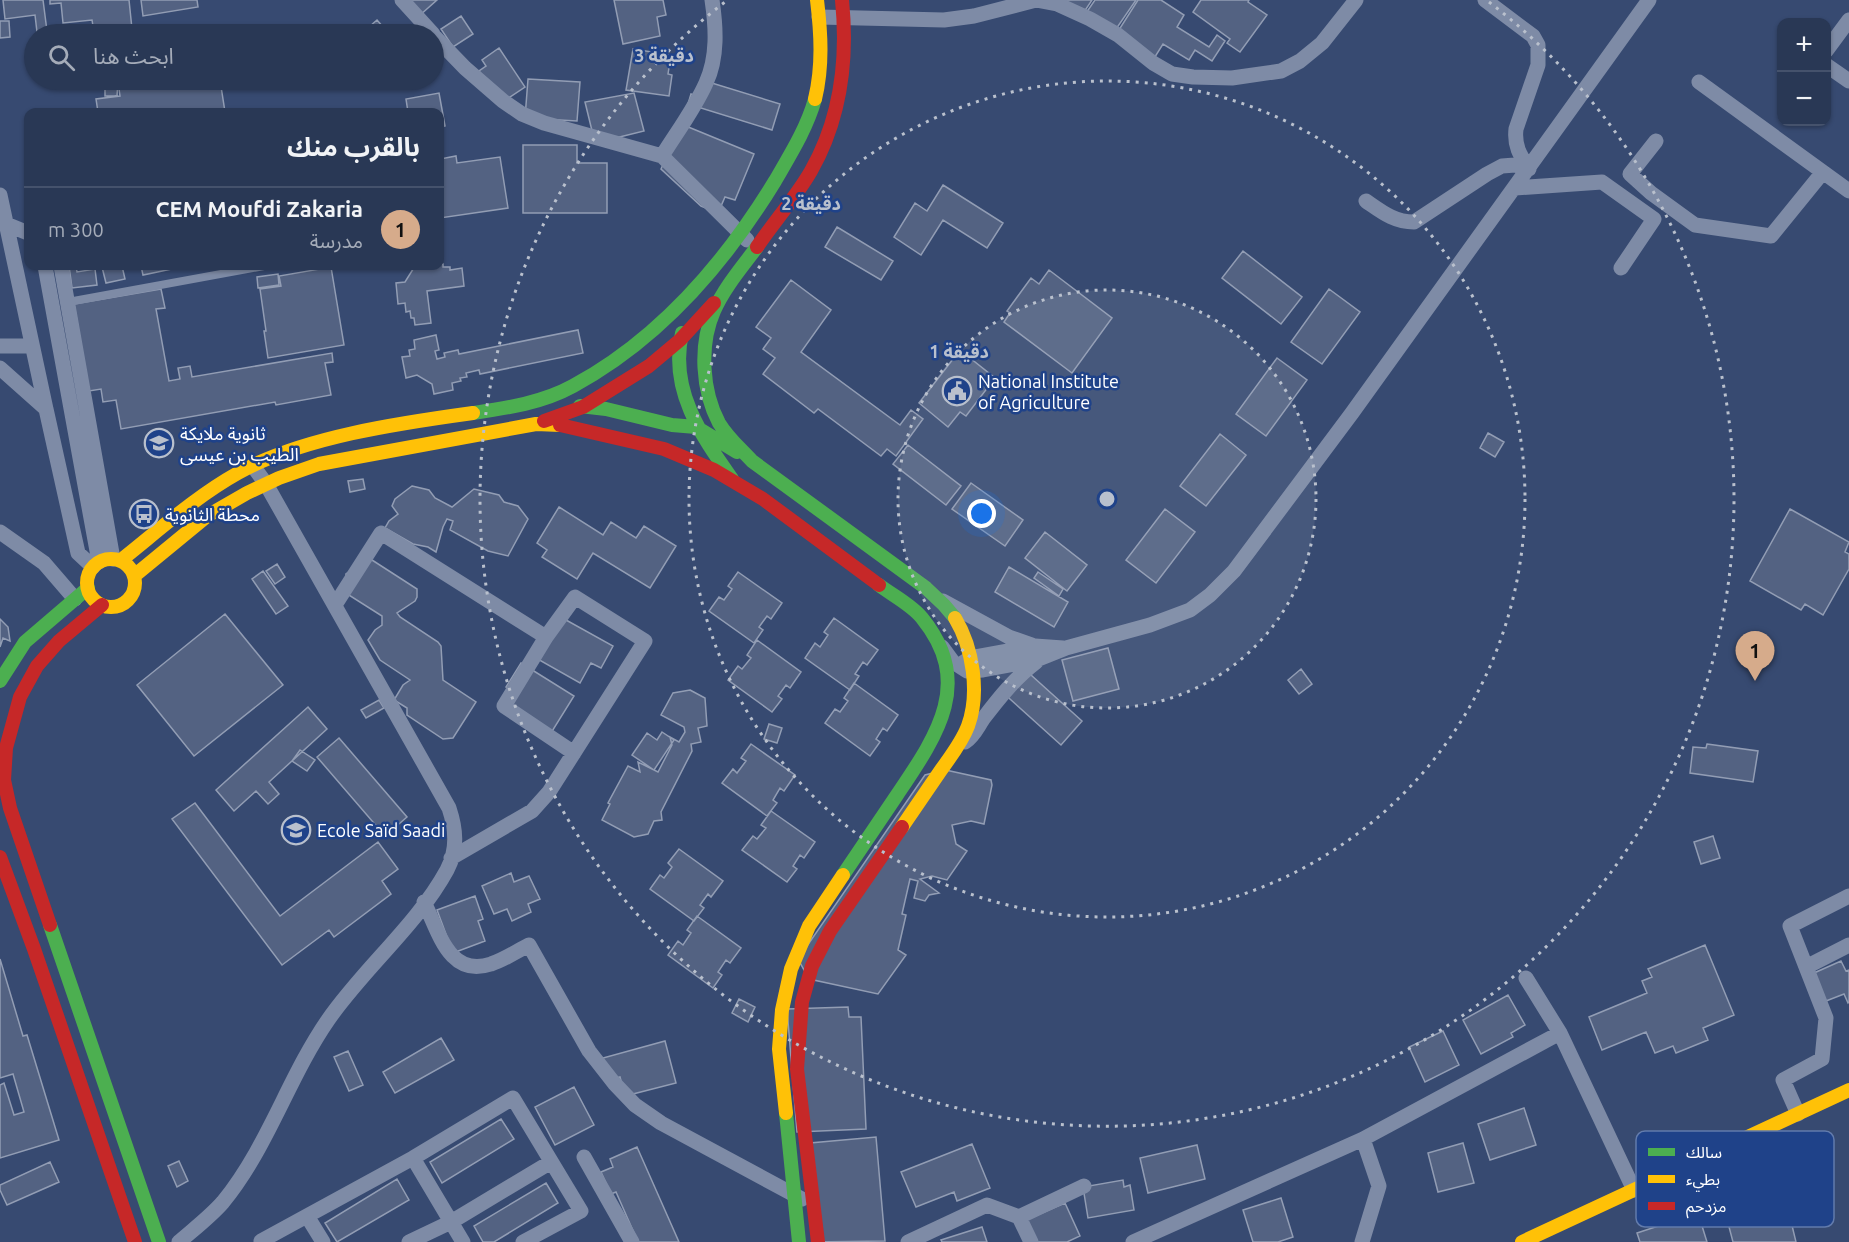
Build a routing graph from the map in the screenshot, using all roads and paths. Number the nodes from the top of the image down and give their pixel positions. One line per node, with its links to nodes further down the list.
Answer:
1 (402, 0): 12 (street)
2 (712, 0): 19 (street)
3 (817, 0): 9 (street)
4 (842, 0): 10 (street)
5 (1356, 0): 8 (street)
6 (1485, 0): 20 (street)
7 (1649, 0): 20 (street)
8 (1005, 4): 10 (street)
9 (819, 16): 10 (street); 28 (street)
10 (845, 18): 29 (street)
11 (1849, 20): 13 (street)
12 (423, 24)
13 (1831, 45)
14 (444, 46): 19 (street)
15 (1831, 68): 16 (street)
16 (1849, 81)
17 (1699, 82): 21 (street)
18 (1656, 141): 21 (street)
19 (662, 156): 28 (street)
20 (1529, 169): 22 (street); 25 (street)
21 (1823, 172): 23 (street)
22 (1515, 188): 30 (street); 60 (street)
23 (1849, 191)
24 (0, 195): 26 (street)
25 (1366, 201)
26 (6, 224): 27 (street); 39 (street)
27 (24, 231)
28 (739, 232): 29 (street); 34 (street)
29 (755, 248): 35 (street)
30 (1621, 268)
31 (46, 270): 51 (street)
32 (62, 270): 36 (street)
33 (242, 270): 36 (lane)
34 (702, 279): 37 (street); 41 (street)
35 (724, 292): 37 (street); 46 (street)
36 (68, 302): 51 (street)
37 (680, 340): 42 (street); 45 (street)
38 (0, 346): 39 (street)
39 (32, 346): 43 (street)
40 (0, 368): 43 (street)
41 (533, 402): 42 (street); 47 (street)
42 (583, 407): 44 (street); 45 (street)
43 (46, 409): 51 (street)
44 (536, 424): 48 (street); 49 (street)
45 (696, 427): 46 (street); 48 (street)
46 (752, 461): 54 (street)
47 (253, 466): 49 (street); 51 (street)
48 (734, 482): 59 (street)
49 (266, 484): 52 (street); 57 (street)
50 (0, 531): 55 (street)
51 (106, 562): 52 (street); 53 (street)
52 (134, 576): 56 (street)
53 (88, 588): 55 (street); 56 (street)
54 (937, 598): 60 (street); 61 (street)
55 (75, 599): 62 (street)
56 (102, 605): 91 (street)
57 (334, 605): 58 (street); 67 (street)
58 (546, 637): 65 (street); 65 (street)
59 (941, 646): 61 (street); 63 (street)
60 (1038, 652): 61 (street); 64 (street)
61 (967, 665): 63 (street); 64 (street)
62 (0, 681)
63 (948, 682): 84 (street)
64 (957, 747): 85 (street)
65 (574, 753): 67 (street)
66 (0, 857): 68 (street)
67 (451, 858): 70 (street)
68 (3, 876): 90 (street)
69 (1849, 896): 72 (street)
70 (424, 902): 84 (street); 92 (street)
71 (1849, 945): 72 (street)
72 (1806, 966): 76 (street)
73 (1526, 978): 74 (street)
74 (1560, 1033): 78 (street); 83 (street)
75 (1849, 1090): 76 (street)
76 (1798, 1114): 77 (street)
77 (1761, 1131)
78 (1363, 1139): 102 (street); 103 (street)
79 (584, 1157): 97 (street)
80 (413, 1158): 81 (street); 86 (street); 88 (street)
81 (551, 1162): 88 (street); 96 (street)
82 (1084, 1186): 87 (street)
83 (1634, 1190): 104 (street)
84 (794, 1195): 85 (street); 98 (street)
85 (813, 1204): 99 (street)
86 (307, 1216): 89 (street); 93 (street)
87 (1019, 1217): 100 (street); 101 (street)
88 (451, 1222): 94 (street); 95 (street)
89 (261, 1241)
90 (135, 1242)
91 (159, 1242)
92 (179, 1242)
93 (323, 1242)
94 (409, 1242)
95 (463, 1242)
96 (523, 1242)
97 (632, 1242)
98 (799, 1242)
99 (818, 1242)
100 (908, 1242)
101 (1031, 1242)
102 (1133, 1242)
103 (1362, 1242)
104 (1522, 1242)

